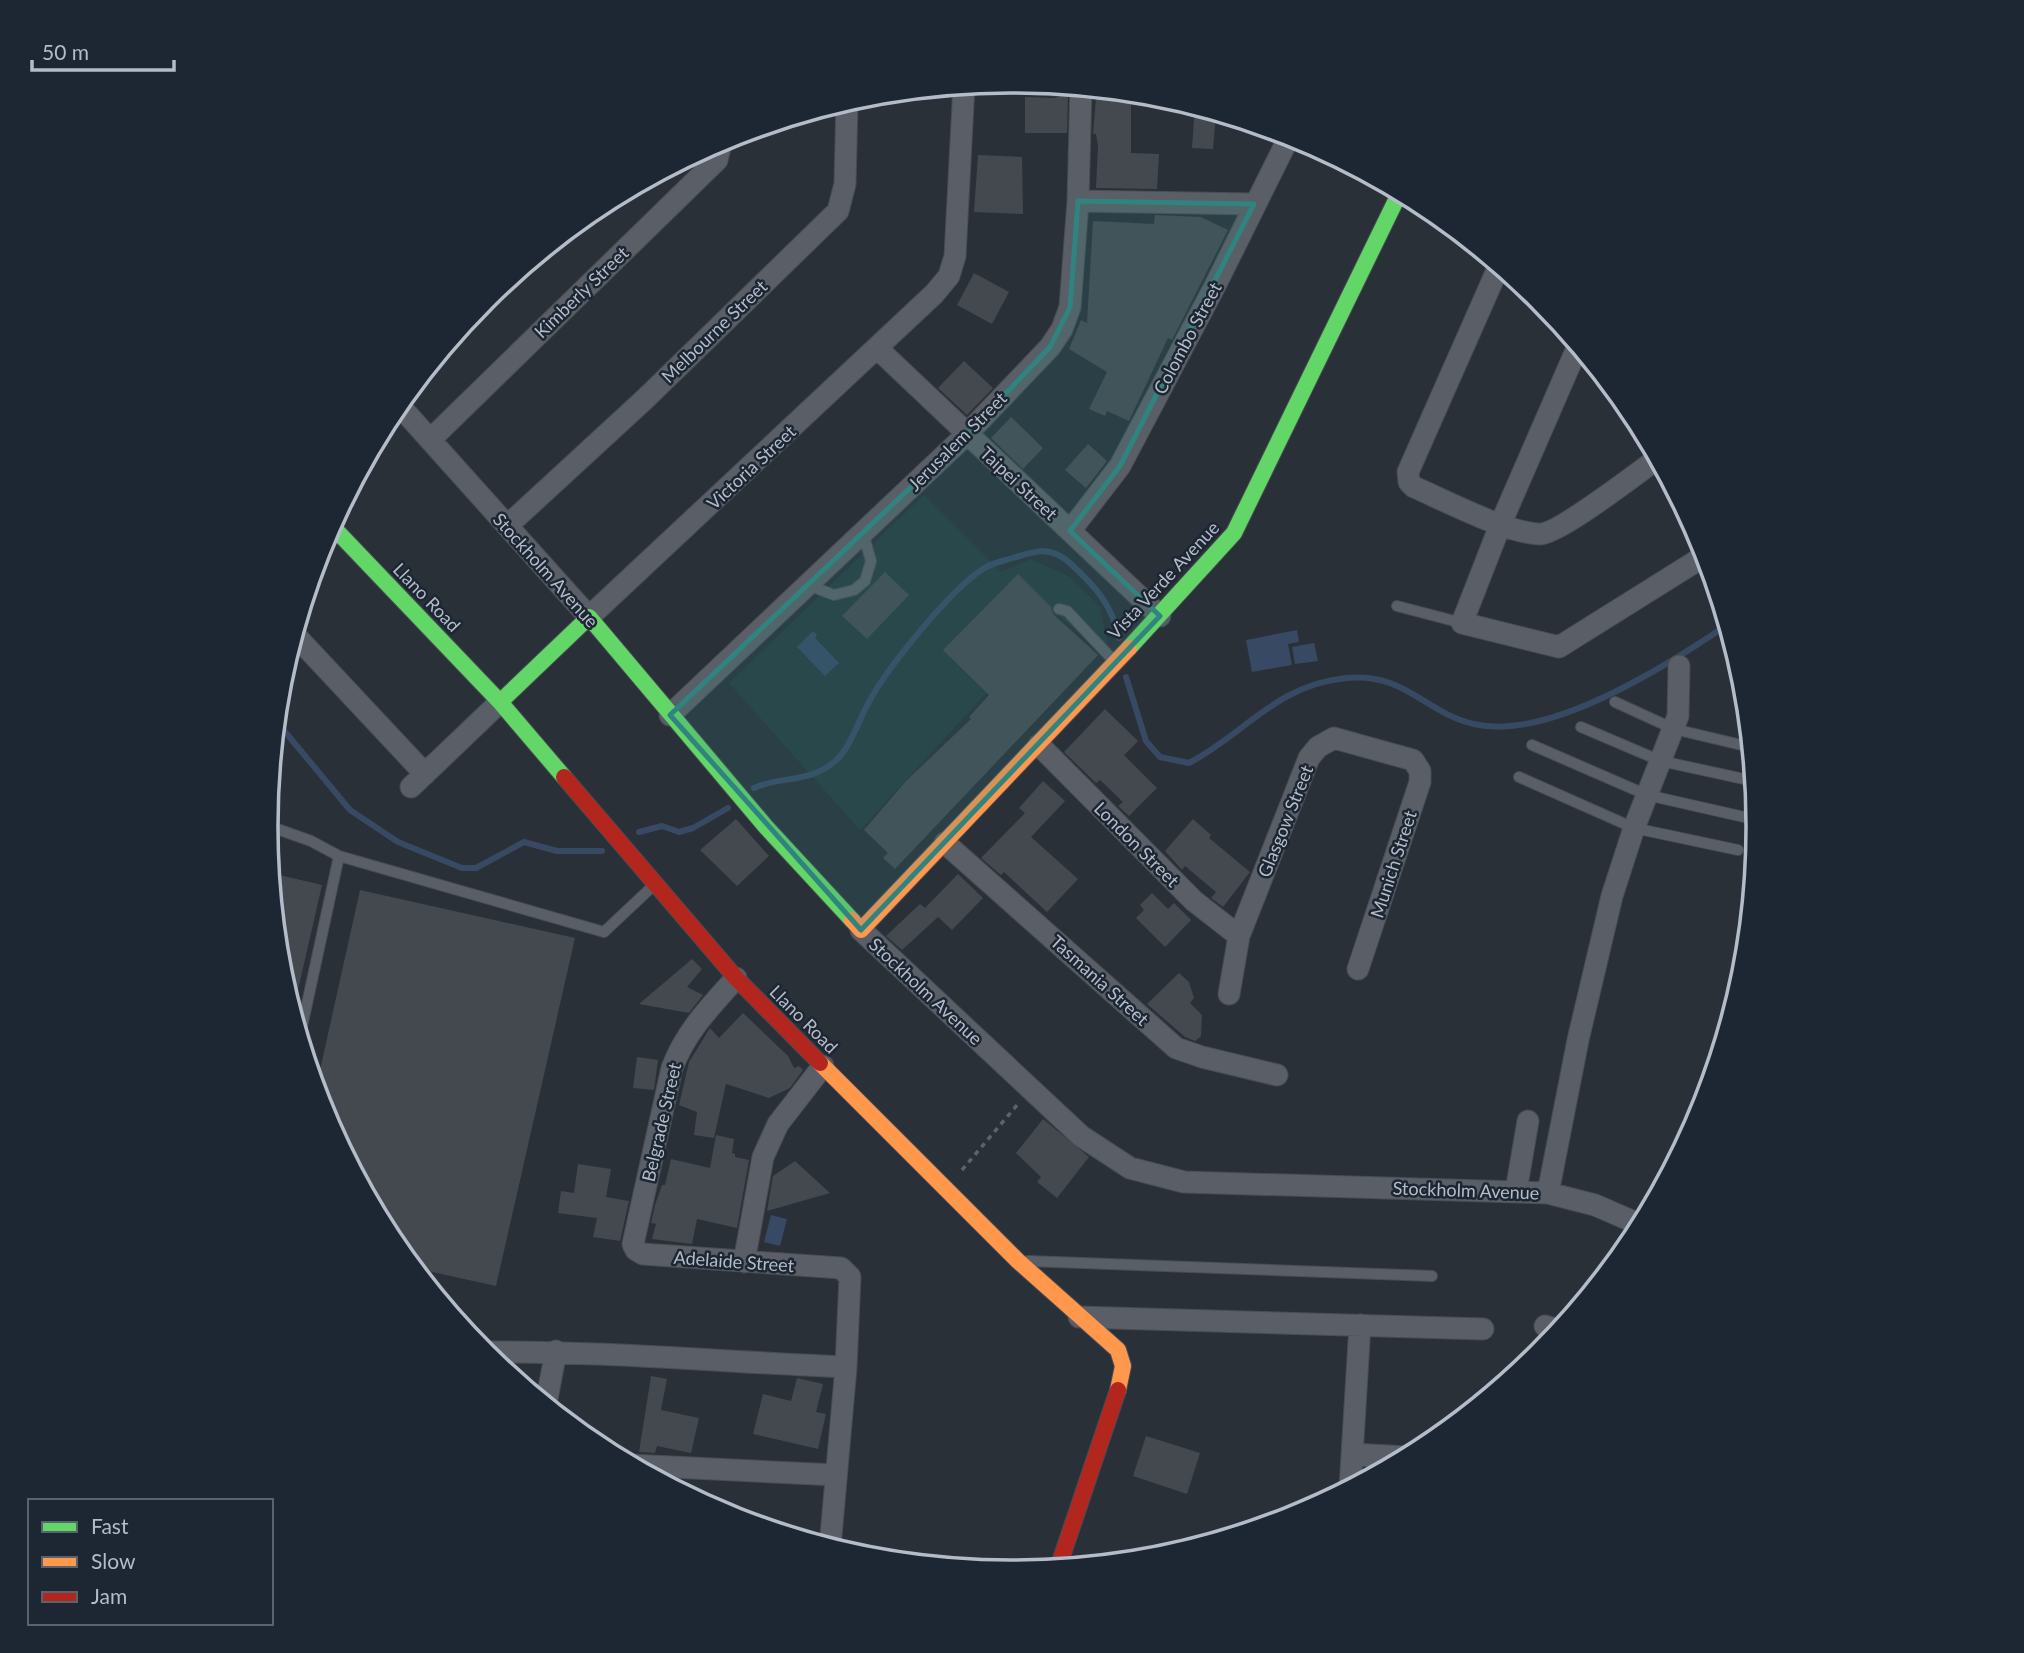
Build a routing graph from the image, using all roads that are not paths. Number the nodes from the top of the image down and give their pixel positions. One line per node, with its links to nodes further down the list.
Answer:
1 (964, 94): 10 (street, Victoria Street)
2 (1081, 96): 6 (street, Jerusalem Street)
3 (847, 112): 17 (street, Melbourne Street)
4 (1284, 146): 8 (street, Colombo Street)
5 (718, 154): 14 (street, Kimberly Street)
6 (1078, 201): 8 (street); 13 (street, Jerusalem Street)
7 (1396, 201): 25 (street, Vista Verde Avenue)
8 (1254, 204): 18 (street, Colombo Street)
9 (1495, 274): 16 (street)
10 (878, 349): 13 (street, Taipei Street); 26 (street, Victoria Street)
11 (1574, 355): 16 (street)
12 (406, 413): 14 (street, Stockholm Avenue)
13 (967, 434): 18 (street, Taipei Street); 19 (street, Jerusalem Street)
14 (430, 440): 17 (street, Stockholm Avenue)
15 (1649, 464): 16 (street)
16 (1501, 523): 27 (street)
17 (507, 526): 26 (street, Stockholm Avenue)
18 (1070, 531): 25 (street, Taipei Street)
19 (863, 533): 22 (street, Jerusalem Street); 22 (lane)
20 (339, 534): 31 (street, Llano Road)
21 (1696, 561): 27 (street)
22 (808, 585): 33 (street, Jerusalem Street)
23 (1397, 606): 27 (lane)
24 (1059, 609): 29 (lane)
25 (1160, 616): 29 (street, Vista Verde Avenue)
26 (589, 617): 31 (street, Victoria Street); 33 (street, Stockholm Avenue)
27 (1462, 623)
28 (302, 642): 31 (street, Victoria Street)
29 (1114, 661): 38 (street, Vista Verde Avenue)
30 (1679, 666): 35 (street)
31 (500, 702): 50 (street, Llano Road)
32 (1615, 702): 35 (lane)
33 (670, 715): 51 (street, Stockholm Avenue)
34 (1581, 727): 40 (lane)
35 (1674, 729): 37 (lane); 40 (street)
36 (1532, 745): 43 (lane)
37 (1740, 745)
38 (1039, 746): 47 (street, Vista Verde Avenue); 52 (street, London Street)
39 (1413, 760): 52 (street, Glasgow Street); 53 (street, Munich Street)
40 (1661, 761): 42 (lane); 43 (street)
41 (1519, 777): 45 (lane)
42 (1744, 779)
43 (1647, 795): 44 (lane); 45 (street)
44 (1744, 817)
45 (1634, 828): 48 (lane); 61 (street)
46 (278, 829): 49 (lane)
47 (945, 843): 51 (street, Vista Verde Avenue); 58 (street, Tasmania Street)
48 (1738, 850)
49 (339, 856): 50 (lane); 56 (lane)
50 (655, 885): 54 (street, Llano Road)
51 (861, 930): 60 (street, Stockholm Avenue)
52 (1239, 936): 55 (street, Glasgow Street)
53 (1358, 969)
54 (736, 978): 57 (street, Llano Road); 63 (street, Belgrade Street)
55 (1229, 994)
56 (304, 1019)
57 (823, 1066): 64 (street, Llano Road); 65 (street)
58 (1277, 1074)
59 (1528, 1121): 60 (street)
60 (1516, 1191): 61 (street, Stockholm Avenue)
61 (1548, 1193): 62 (street, Stockholm Avenue)
62 (1630, 1220)
63 (633, 1244): 65 (street, Adelaide Street)
64 (1018, 1261): 66 (lane); 67 (street, Llano Road)
65 (744, 1262): 72 (street, Adelaide Street)
66 (1432, 1276)
67 (1079, 1317): 68 (street); 80 (street, Llano Road)
68 (1360, 1325): 69 (street); 74 (street)
69 (1483, 1329)
70 (500, 1352): 71 (street)
71 (556, 1352): 72 (street); 73 (street)
72 (846, 1367): 77 (street)
73 (548, 1395)
74 (1353, 1454): 75 (street); 78 (street)
75 (1389, 1456)
76 (652, 1466): 77 (street)
77 (836, 1475): 79 (street)
78 (1351, 1477)
79 (831, 1537)
80 (1061, 1559)

